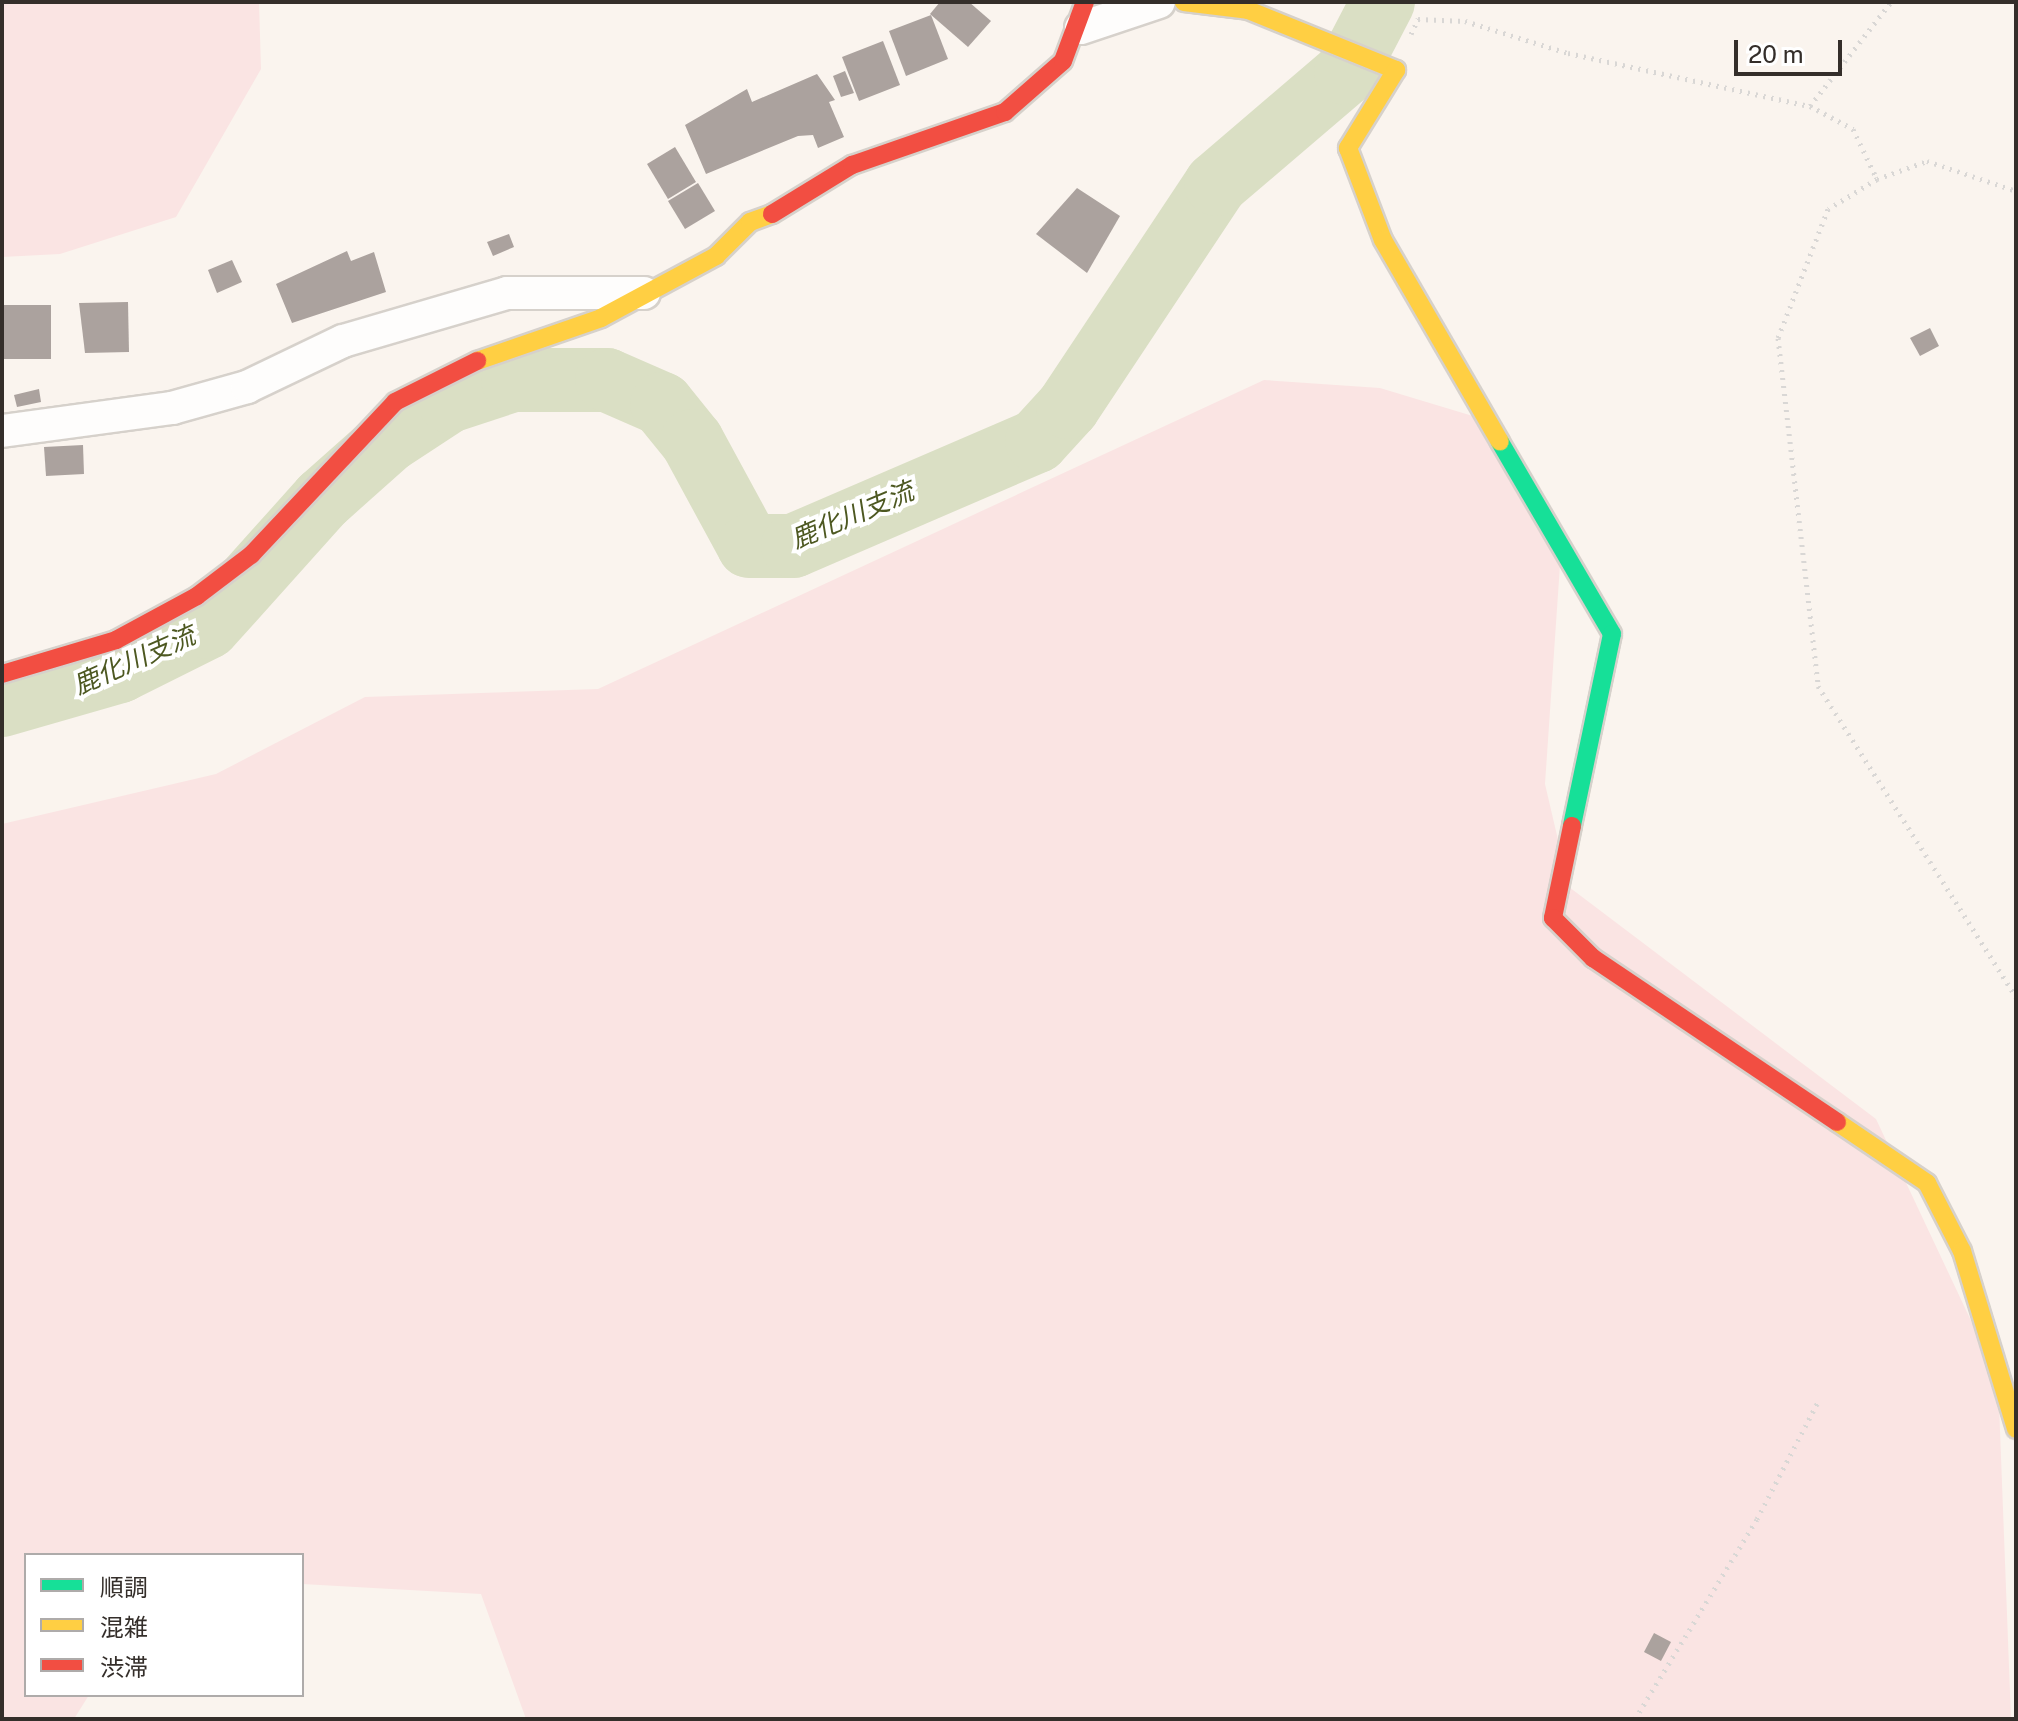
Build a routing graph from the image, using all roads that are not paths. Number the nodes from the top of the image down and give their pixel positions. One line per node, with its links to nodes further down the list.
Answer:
1 (1159, 2): 3 (street)
2 (1184, 2): 7 (street)
3 (1083, 15): 4 (street)
4 (647, 293): 5 (street); 6 (street)
5 (2, 431)
6 (2, 674)
7 (2016, 1429)

